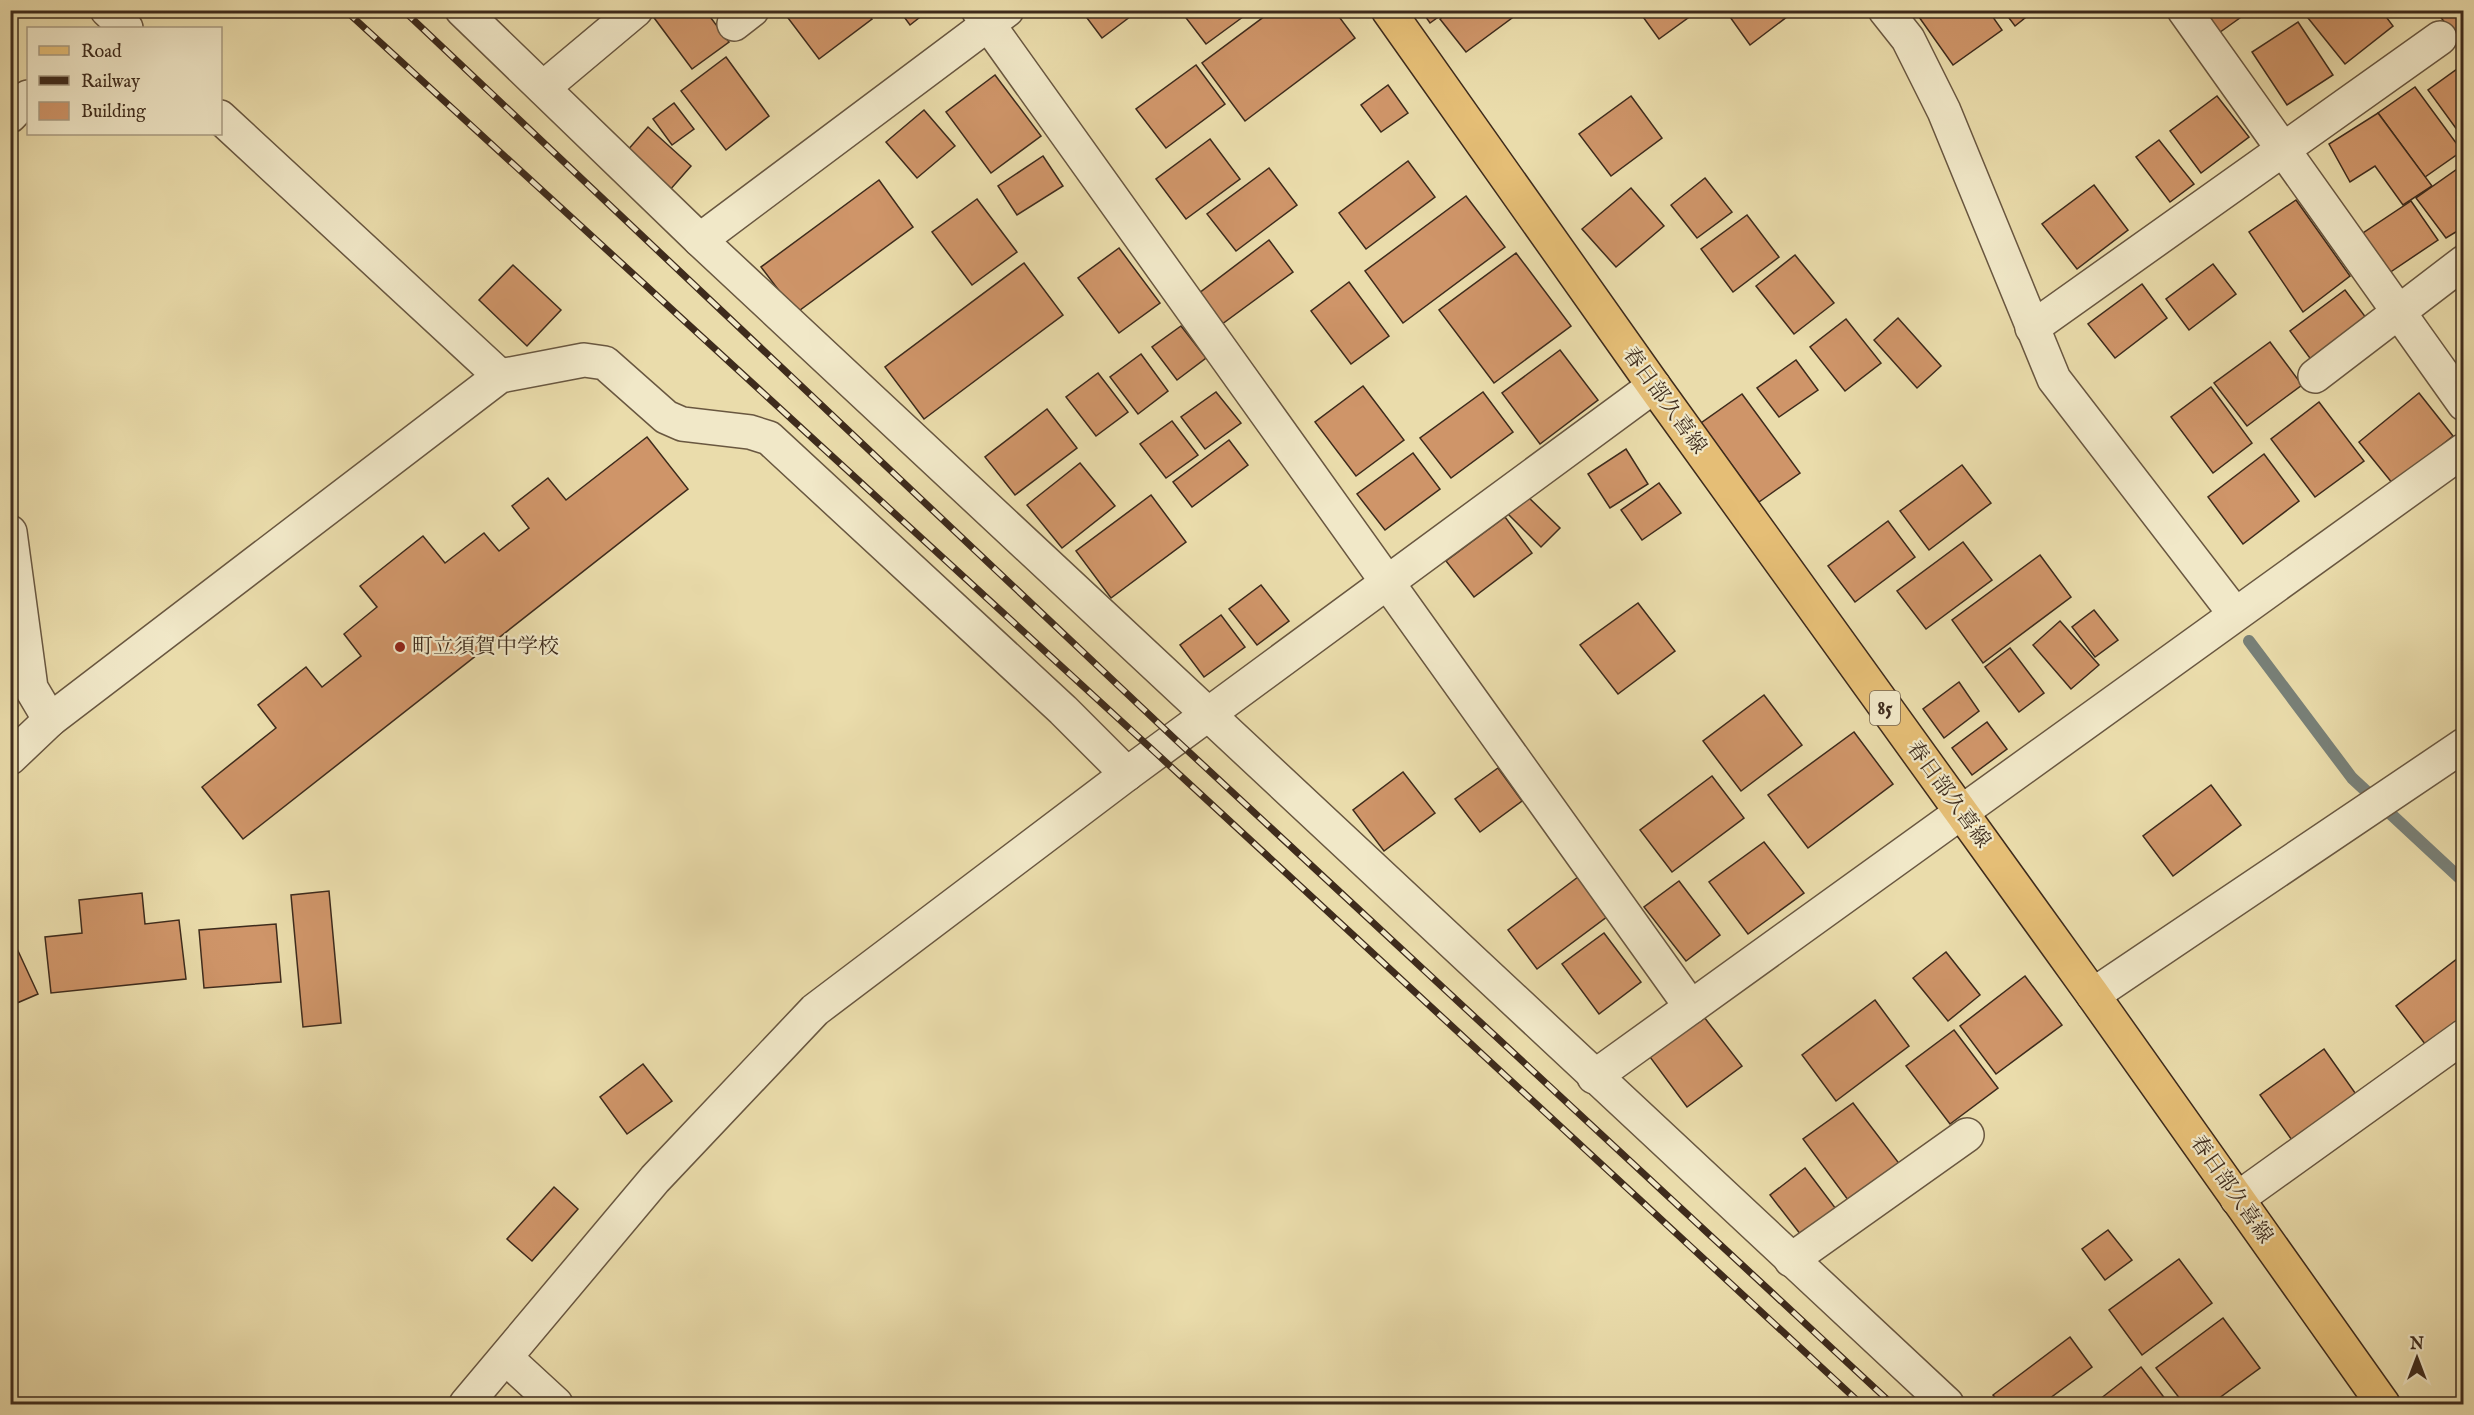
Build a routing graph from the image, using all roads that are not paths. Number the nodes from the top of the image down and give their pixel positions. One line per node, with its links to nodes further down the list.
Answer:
1 (462, 10): 8 (street)
2 (636, 10): 8 (street)
3 (1388, 10): 19 (main road, 春日部久喜線 / 85)
4 (1885, 10): 16 (street)
5 (2184, 10): 12 (street)
6 (991, 15): 13 (street); 23 (street)
7 (2440, 38): 12 (street)
8 (543, 88): 13 (street)
9 (27, 98): 10 (street)
10 (10, 116)
11 (222, 119): 17 (street)
12 (2283, 150): 15 (street); 16 (street)
13 (700, 240): 25 (street)
14 (2463, 262): 15 (street)
15 (2399, 311): 18 (street); 20 (street)
16 (2032, 328): 24 (street)
17 (500, 376): 26 (street); 29 (street)
18 (2315, 376)
19 (1654, 386): 23 (street); 30 (main road, 春日部久喜線 / 85)
20 (2463, 404)
21 (2463, 450): 24 (street)
22 (10, 532): 26 (street)
23 (1386, 581): 25 (street); 32 (street)
24 (2235, 614): 30 (street)
25 (1210, 715): 29 (street); 34 (street)
26 (50, 720): 28 (street)
27 (2463, 745): 31 (street)
28 (10, 758)
29 (1127, 774): 38 (street)
30 (1960, 812): 31 (main road, 春日部久喜線 / 85); 32 (street)
31 (2093, 995): 36 (main road, 春日部久喜線 / 85)
32 (1691, 1007): 34 (street)
33 (2463, 1036): 36 (street)
34 (1594, 1077): 37 (street)
35 (1967, 1135): 37 (street)
36 (2237, 1199): 42 (main road, 春日部久喜線 / 85)
37 (1791, 1260): 41 (street)
38 (506, 1358): 39 (street); 40 (street)
39 (466, 1404)
40 (556, 1404)
41 (1947, 1404)
42 (2383, 1404)

